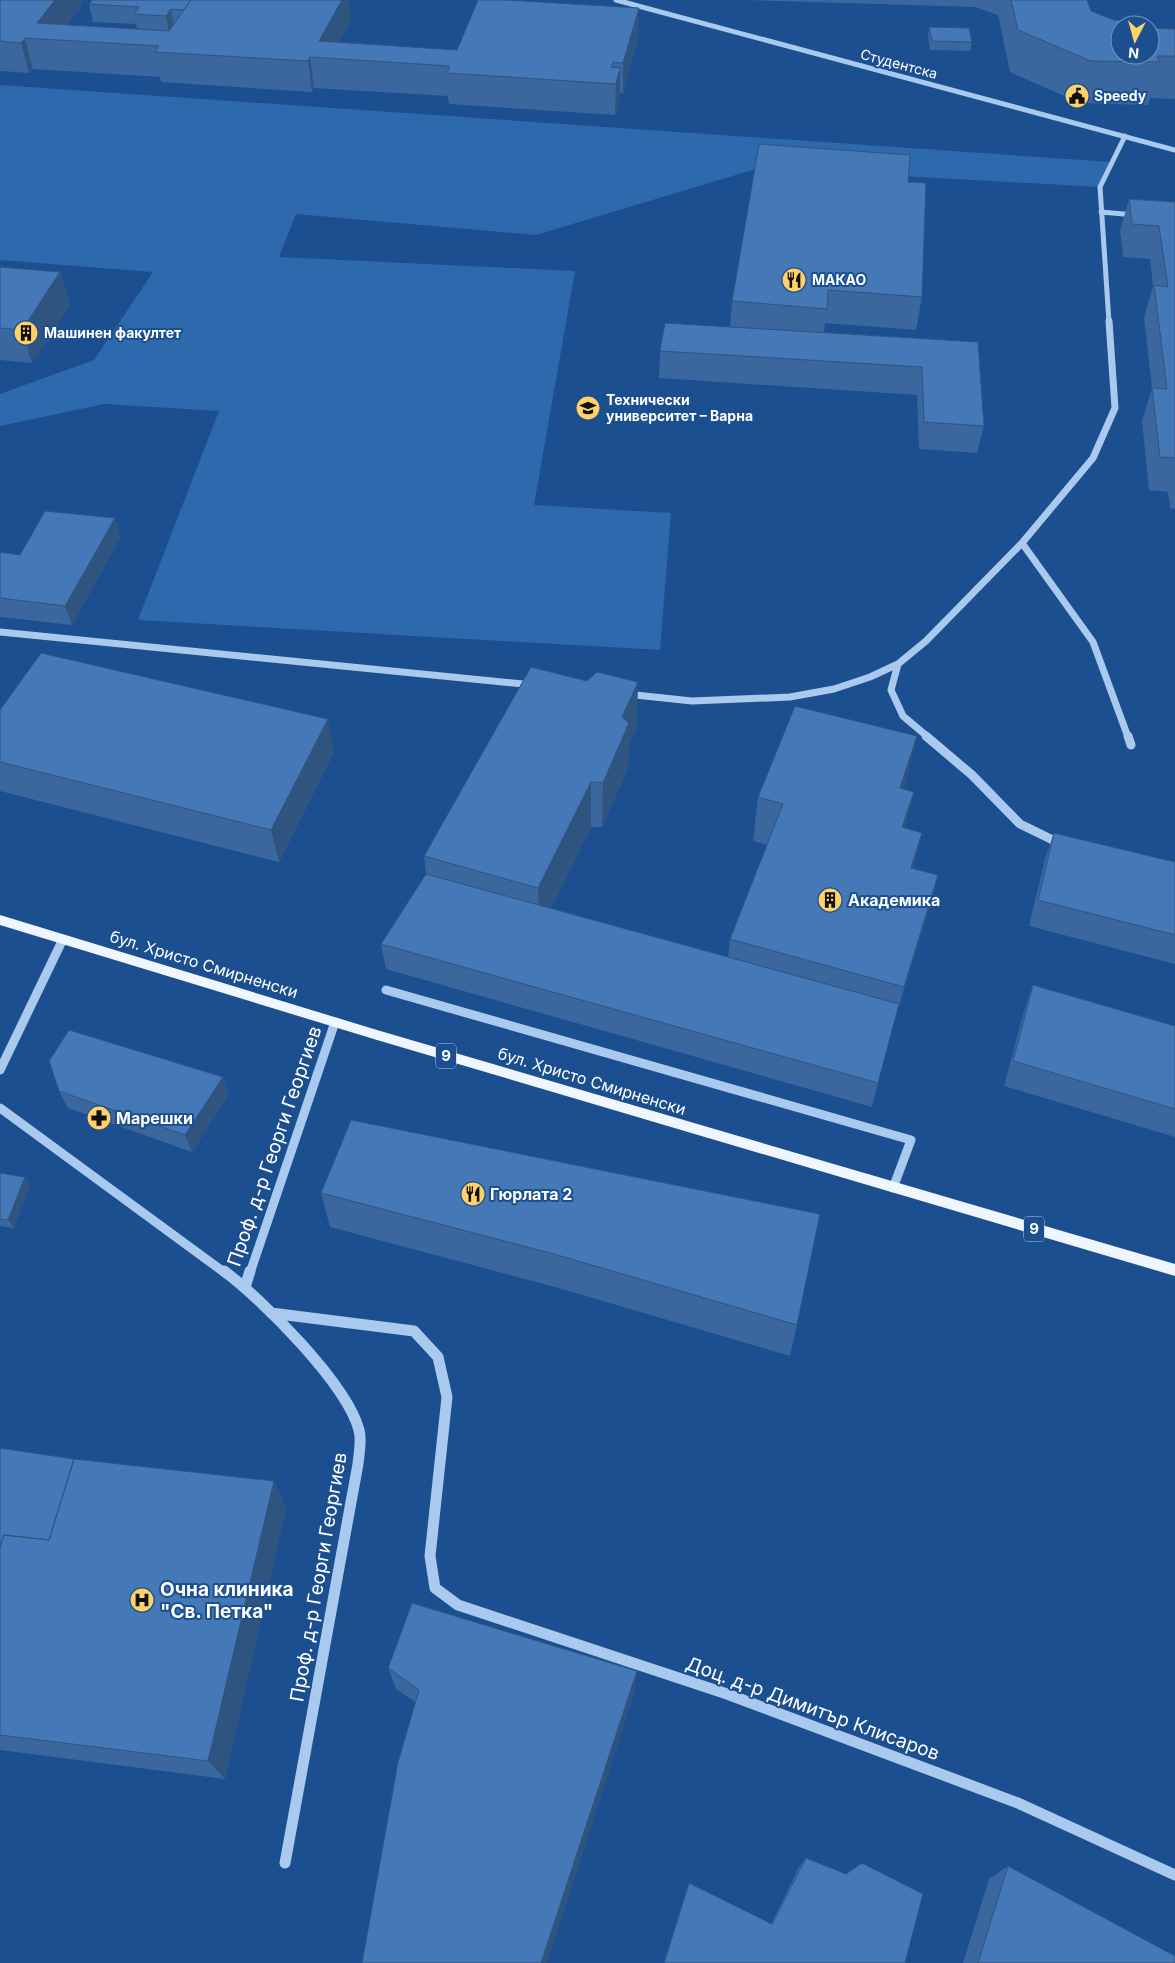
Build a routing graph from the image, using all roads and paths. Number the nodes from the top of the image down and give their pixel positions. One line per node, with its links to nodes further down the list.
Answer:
1 (616, 0): 3 (street, Студентска)
2 (647, 0): 3 (street)
3 (639, 6): 4 (street, Студентска)
4 (1125, 136): 5 (street, Студентска); 6 (lane)
5 (1175, 150)
6 (1100, 212): 7 (lane); 8 (lane)
7 (1138, 215)
8 (1022, 543): 10 (street); 13 (lane)
9 (0, 632): 11 (street)
10 (898, 664): 12 (street); 14 (street)
11 (544, 686)
12 (613, 693)
13 (1131, 745)
14 (1072, 847)
15 (0, 920): 16 (main road, бул. Христо Смирненски / 9)
16 (63, 939): 18 (main road, бул. Христо Смирненски / 9); 19 (street)
17 (386, 990): 21 (street)
18 (335, 1022): 21 (main road, бул. Христо Смирненски / 9); 23 (street, Проф. д-р Георги Георгиев)
19 (0, 1070)
20 (0, 1108): 23 (street)
21 (892, 1188): 22 (main road, бул. Христо Смирненски / 9)
22 (1175, 1270)
23 (245, 1287): 24 (street, Проф. д-р Георги Георгиев)
24 (271, 1313): 25 (street, Проф. д-р Георги Георгиев); 26 (street, Доц. д-р Димитър Клисаров)
25 (285, 1863)
26 (1175, 1875)

